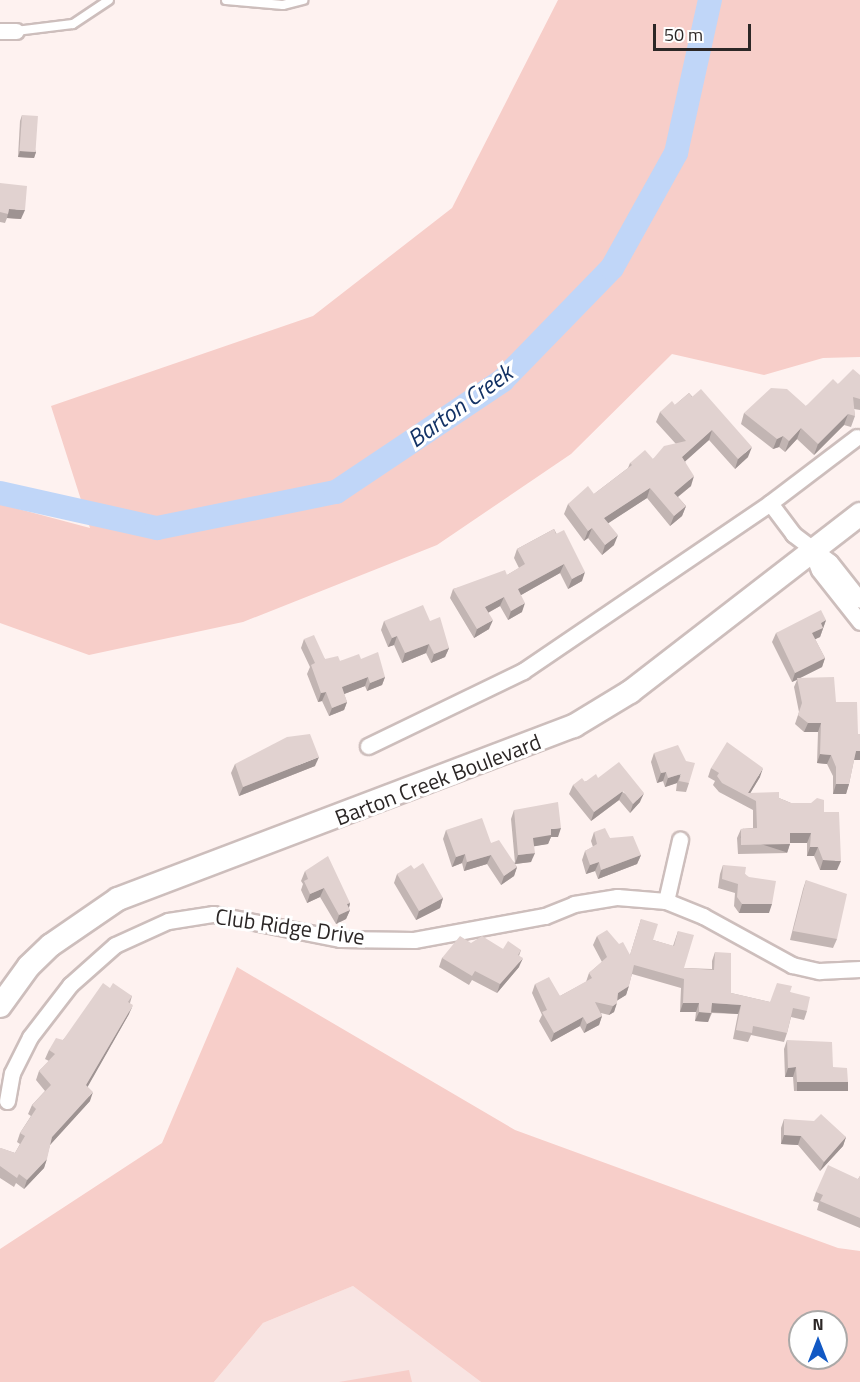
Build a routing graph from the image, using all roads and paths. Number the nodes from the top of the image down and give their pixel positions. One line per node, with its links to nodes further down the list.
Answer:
1 (109, 0): 5 (lane)
2 (226, 0): 3 (lane)
3 (303, 0)
4 (0, 32): 5 (street)
5 (16, 32)
6 (857, 437): 7 (street)
7 (770, 503): 9 (street); 12 (street)
8 (860, 514): 9 (street, Barton Creek Boulevard)
9 (812, 552): 10 (street); 11 (street); 16 (street, Barton Creek Boulevard)
10 (860, 600)
11 (860, 622)
12 (368, 746)
13 (680, 840): 14 (street)
14 (666, 901): 15 (street, Club Ridge Drive); 17 (street, Club Ridge Drive)
15 (860, 969)
16 (0, 1006)
17 (7, 1101)

